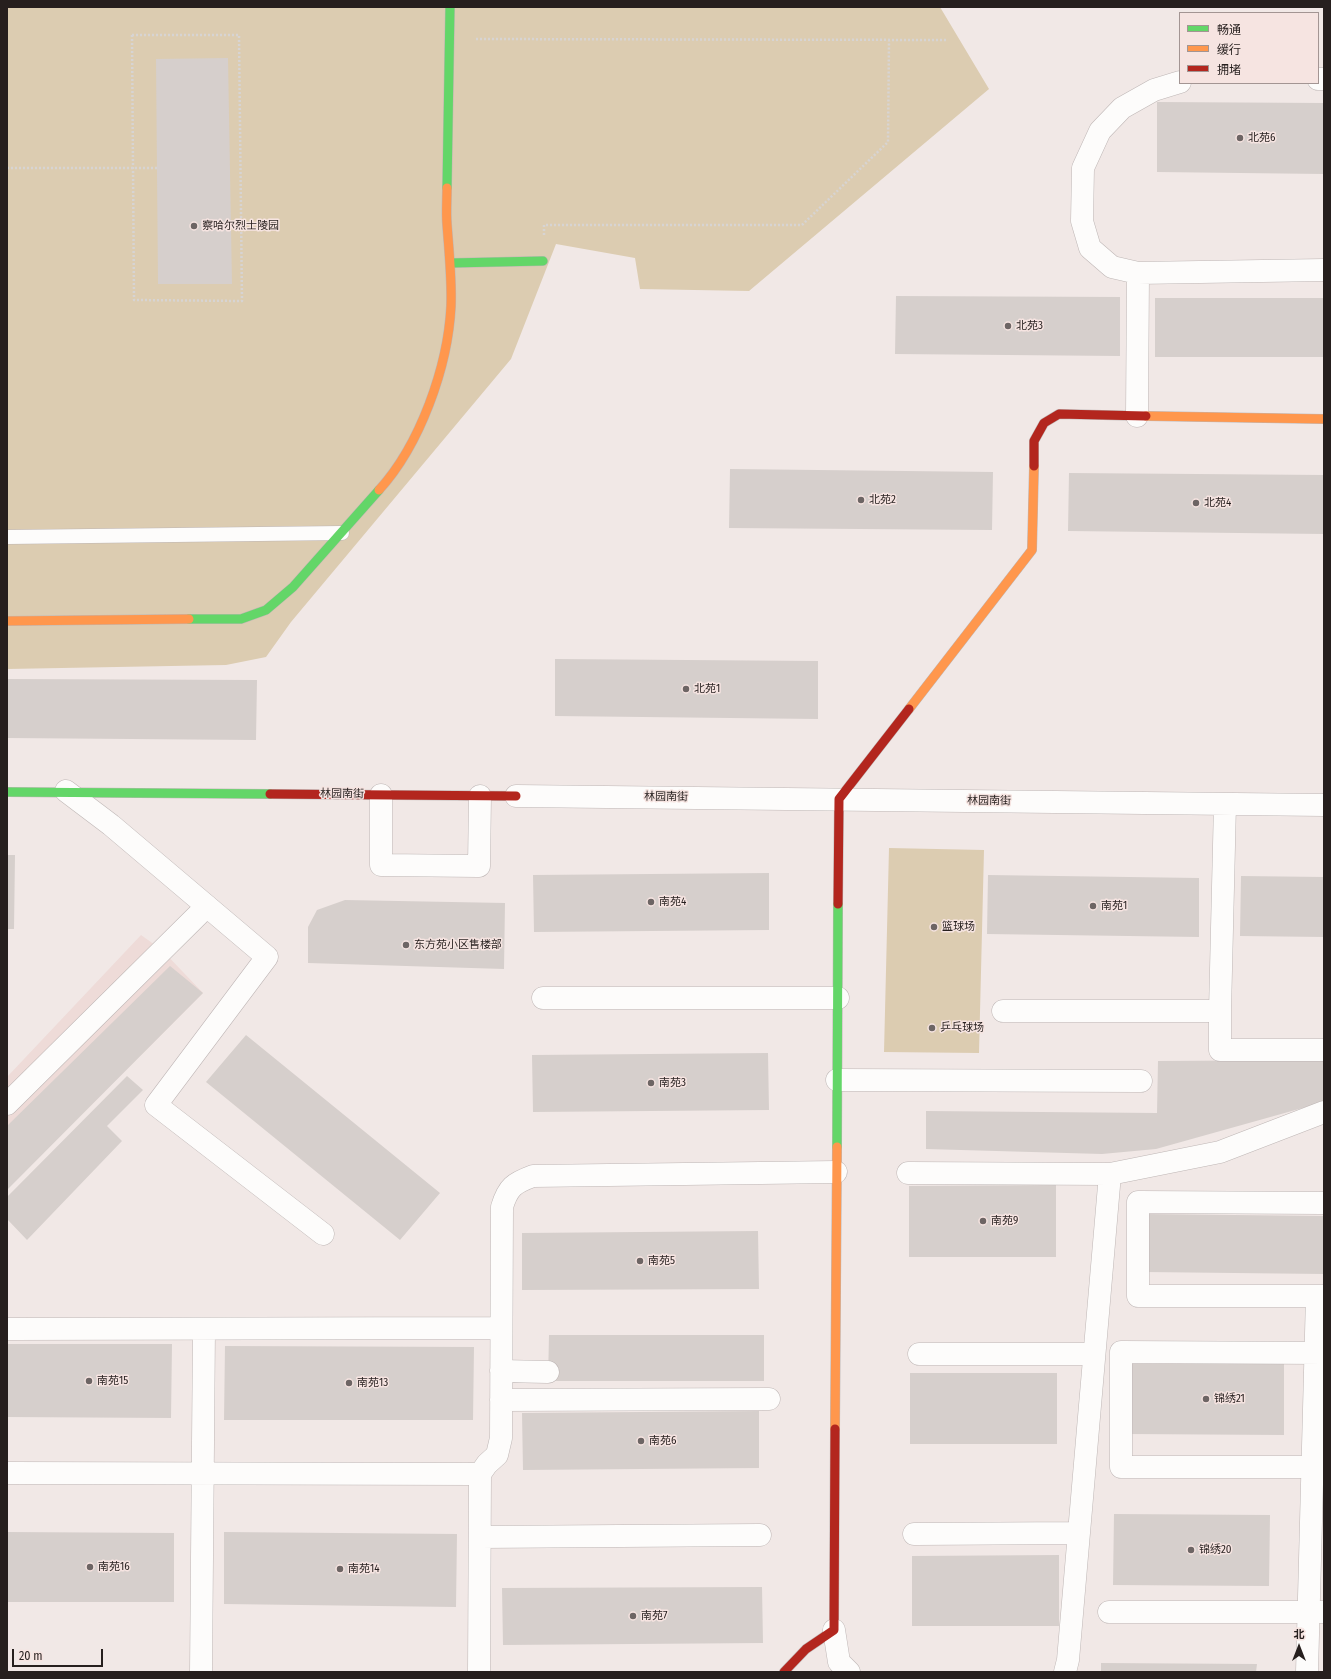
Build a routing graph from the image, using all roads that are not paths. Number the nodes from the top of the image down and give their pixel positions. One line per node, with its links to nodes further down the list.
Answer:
1 (450, 7): 4 (street)
2 (1179, 82): 6 (street)
3 (542, 261): 4 (street)
4 (452, 262): 9 (street)
5 (1324, 270): 6 (street)
6 (1138, 273): 7 (street)
7 (1137, 416): 8 (street); 17 (street)
8 (1324, 419)
9 (342, 533): 10 (lane); 11 (street)
10 (7, 537)
11 (7, 621)
12 (66, 791): 13 (street, 林园南街); 14 (street, 林园南街); 20 (street)
13 (7, 792)
14 (381, 795): 15 (street, 林园南街); 15 (street)
15 (480, 796): 16 (street, 林园南街)
16 (516, 796): 17 (street, 林园南街)
17 (839, 799): 18 (street, 林园南街); 22 (street)
18 (1225, 804): 19 (street, 林园南街); 24 (street)
19 (1324, 805)
20 (207, 906): 28 (street); 34 (street)
21 (543, 998): 22 (street)
22 (838, 998): 26 (street)
23 (1003, 1011): 24 (street)
24 (1220, 1011): 25 (street)
25 (1324, 1050)
26 (837, 1080): 27 (street); 30 (street)
27 (1141, 1081)
28 (7, 1104)
29 (1324, 1112): 32 (street)
30 (836, 1172): 36 (street); 58 (street)
31 (908, 1173): 32 (street)
32 (1110, 1174): 41 (street)
33 (1324, 1203): 35 (street)
34 (323, 1234)
35 (1320, 1296): 39 (street)
36 (501, 1328): 38 (street); 42 (street)
37 (7, 1329): 38 (street)
38 (204, 1329): 49 (street)
39 (1320, 1353): 46 (street); 47 (street)
40 (919, 1354): 41 (street)
41 (1094, 1354): 52 (street)
42 (501, 1371): 43 (street); 45 (street)
43 (548, 1372)
44 (769, 1399): 45 (street)
45 (501, 1400): 50 (street)
46 (1319, 1417): 47 (street)
47 (1312, 1467): 51 (street)
48 (7, 1473): 49 (street)
49 (204, 1473): 50 (street); 59 (street)
50 (480, 1474): 55 (street)
51 (1317, 1513): 57 (street)
52 (1079, 1533): 53 (street); 63 (street)
53 (914, 1534)
54 (760, 1535): 55 (street)
55 (480, 1537): 60 (street)
56 (1109, 1612): 57 (street)
57 (1316, 1612): 64 (street)
58 (834, 1630): 61 (street); 62 (street)
59 (202, 1672)
60 (479, 1672)
61 (784, 1672)
62 (849, 1672)
63 (1065, 1672)
64 (1307, 1672)

